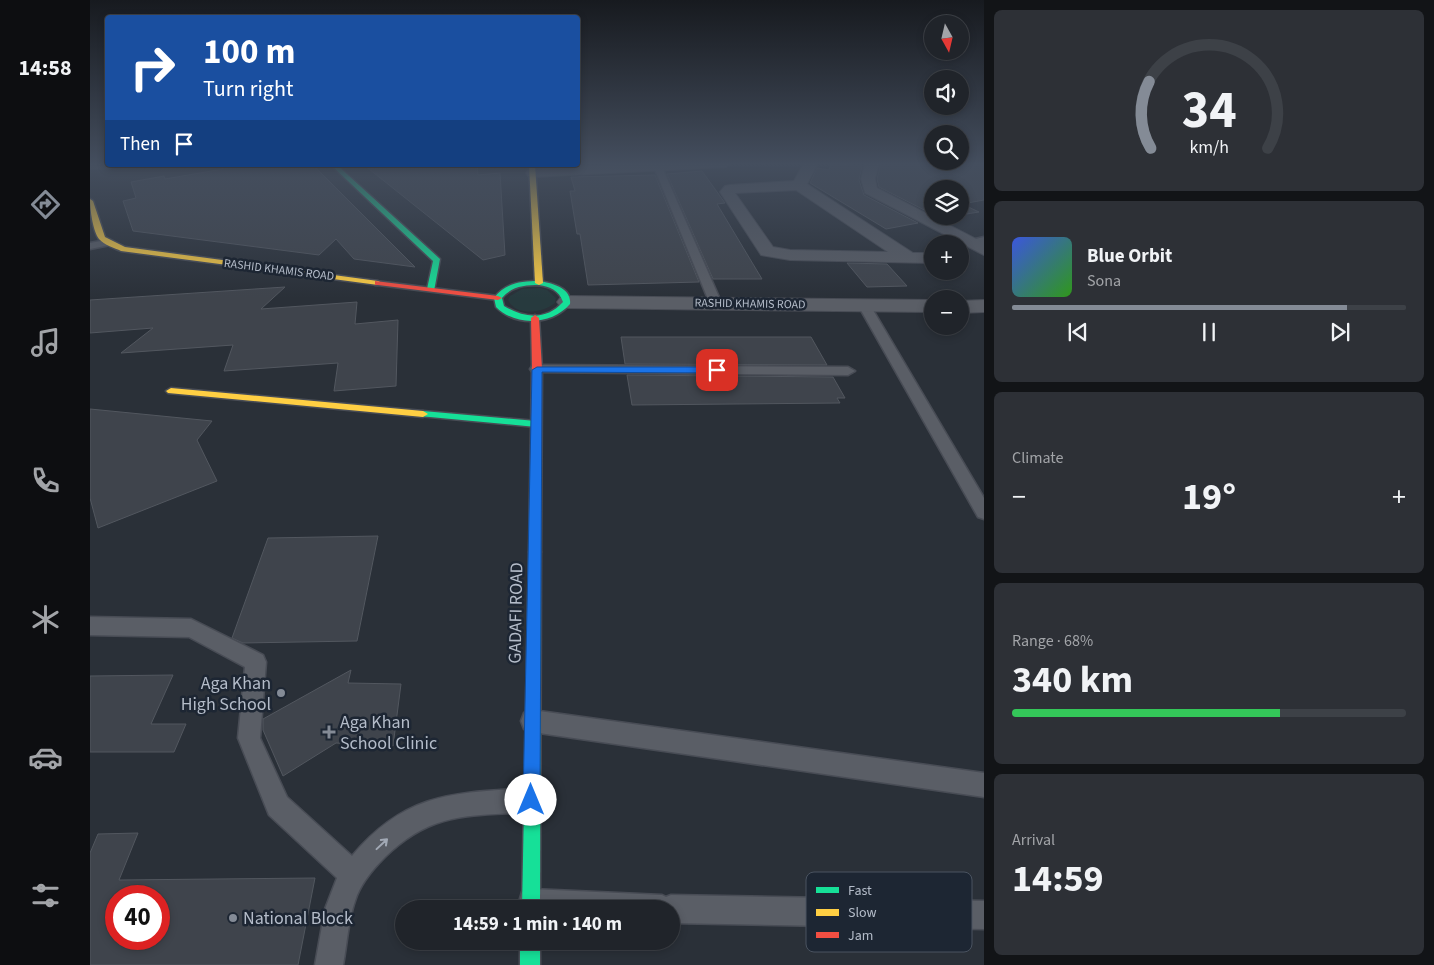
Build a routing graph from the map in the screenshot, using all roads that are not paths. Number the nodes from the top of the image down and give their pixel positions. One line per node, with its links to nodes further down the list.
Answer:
1 (92, 208): 8 (street)
2 (380, 208): 16 (street)
3 (535, 208): 15 (street)
4 (676, 208): 19 (lane)
5 (737, 208): 13 (street)
6 (834, 208): 13 (street)
7 (907, 208): 9 (street)
8 (106, 243): 10 (lane); 16 (street, RASHID KHAMIS ROAD)
9 (980, 244)
10 (90, 246)
11 (969, 257): 12 (street)
12 (984, 257)
13 (909, 258): 14 (street)
14 (924, 258)
15 (539, 284): 17 (street); 18 (street)
16 (431, 289): 17 (street, RASHID KHAMIS ROAD)
17 (498, 298): 24 (street)
18 (567, 302): 19 (street, RASHID KHAMIS ROAD); 24 (street)
19 (716, 304): 20 (street, RASHID KHAMIS ROAD)
20 (864, 305): 21 (street, RASHID KHAMIS ROAD); 29 (lane)
21 (924, 306)
22 (984, 306): 23 (street)
23 (969, 307)
24 (535, 318): 25 (street, GADAFI ROAD)
25 (537, 370): 26 (lane); 28 (street, GADAFI ROAD)
26 (848, 371)
27 (171, 391): 28 (street)
28 (536, 424): 31 (street, GADAFI ROAD)
29 (984, 513)
30 (90, 626): 34 (lane)
31 (532, 721): 32 (lane); 33 (street, GADAFI ROAD)
32 (984, 785)
33 (531, 800): 34 (lane, one-way to 33); 35 (street, GADAFI ROAD)
34 (353, 875): 39 (lane)
35 (531, 900)
36 (680, 909): 37 (lane)
37 (806, 912)
38 (530, 950): 40 (street)
39 (329, 965)
40 (530, 965)

